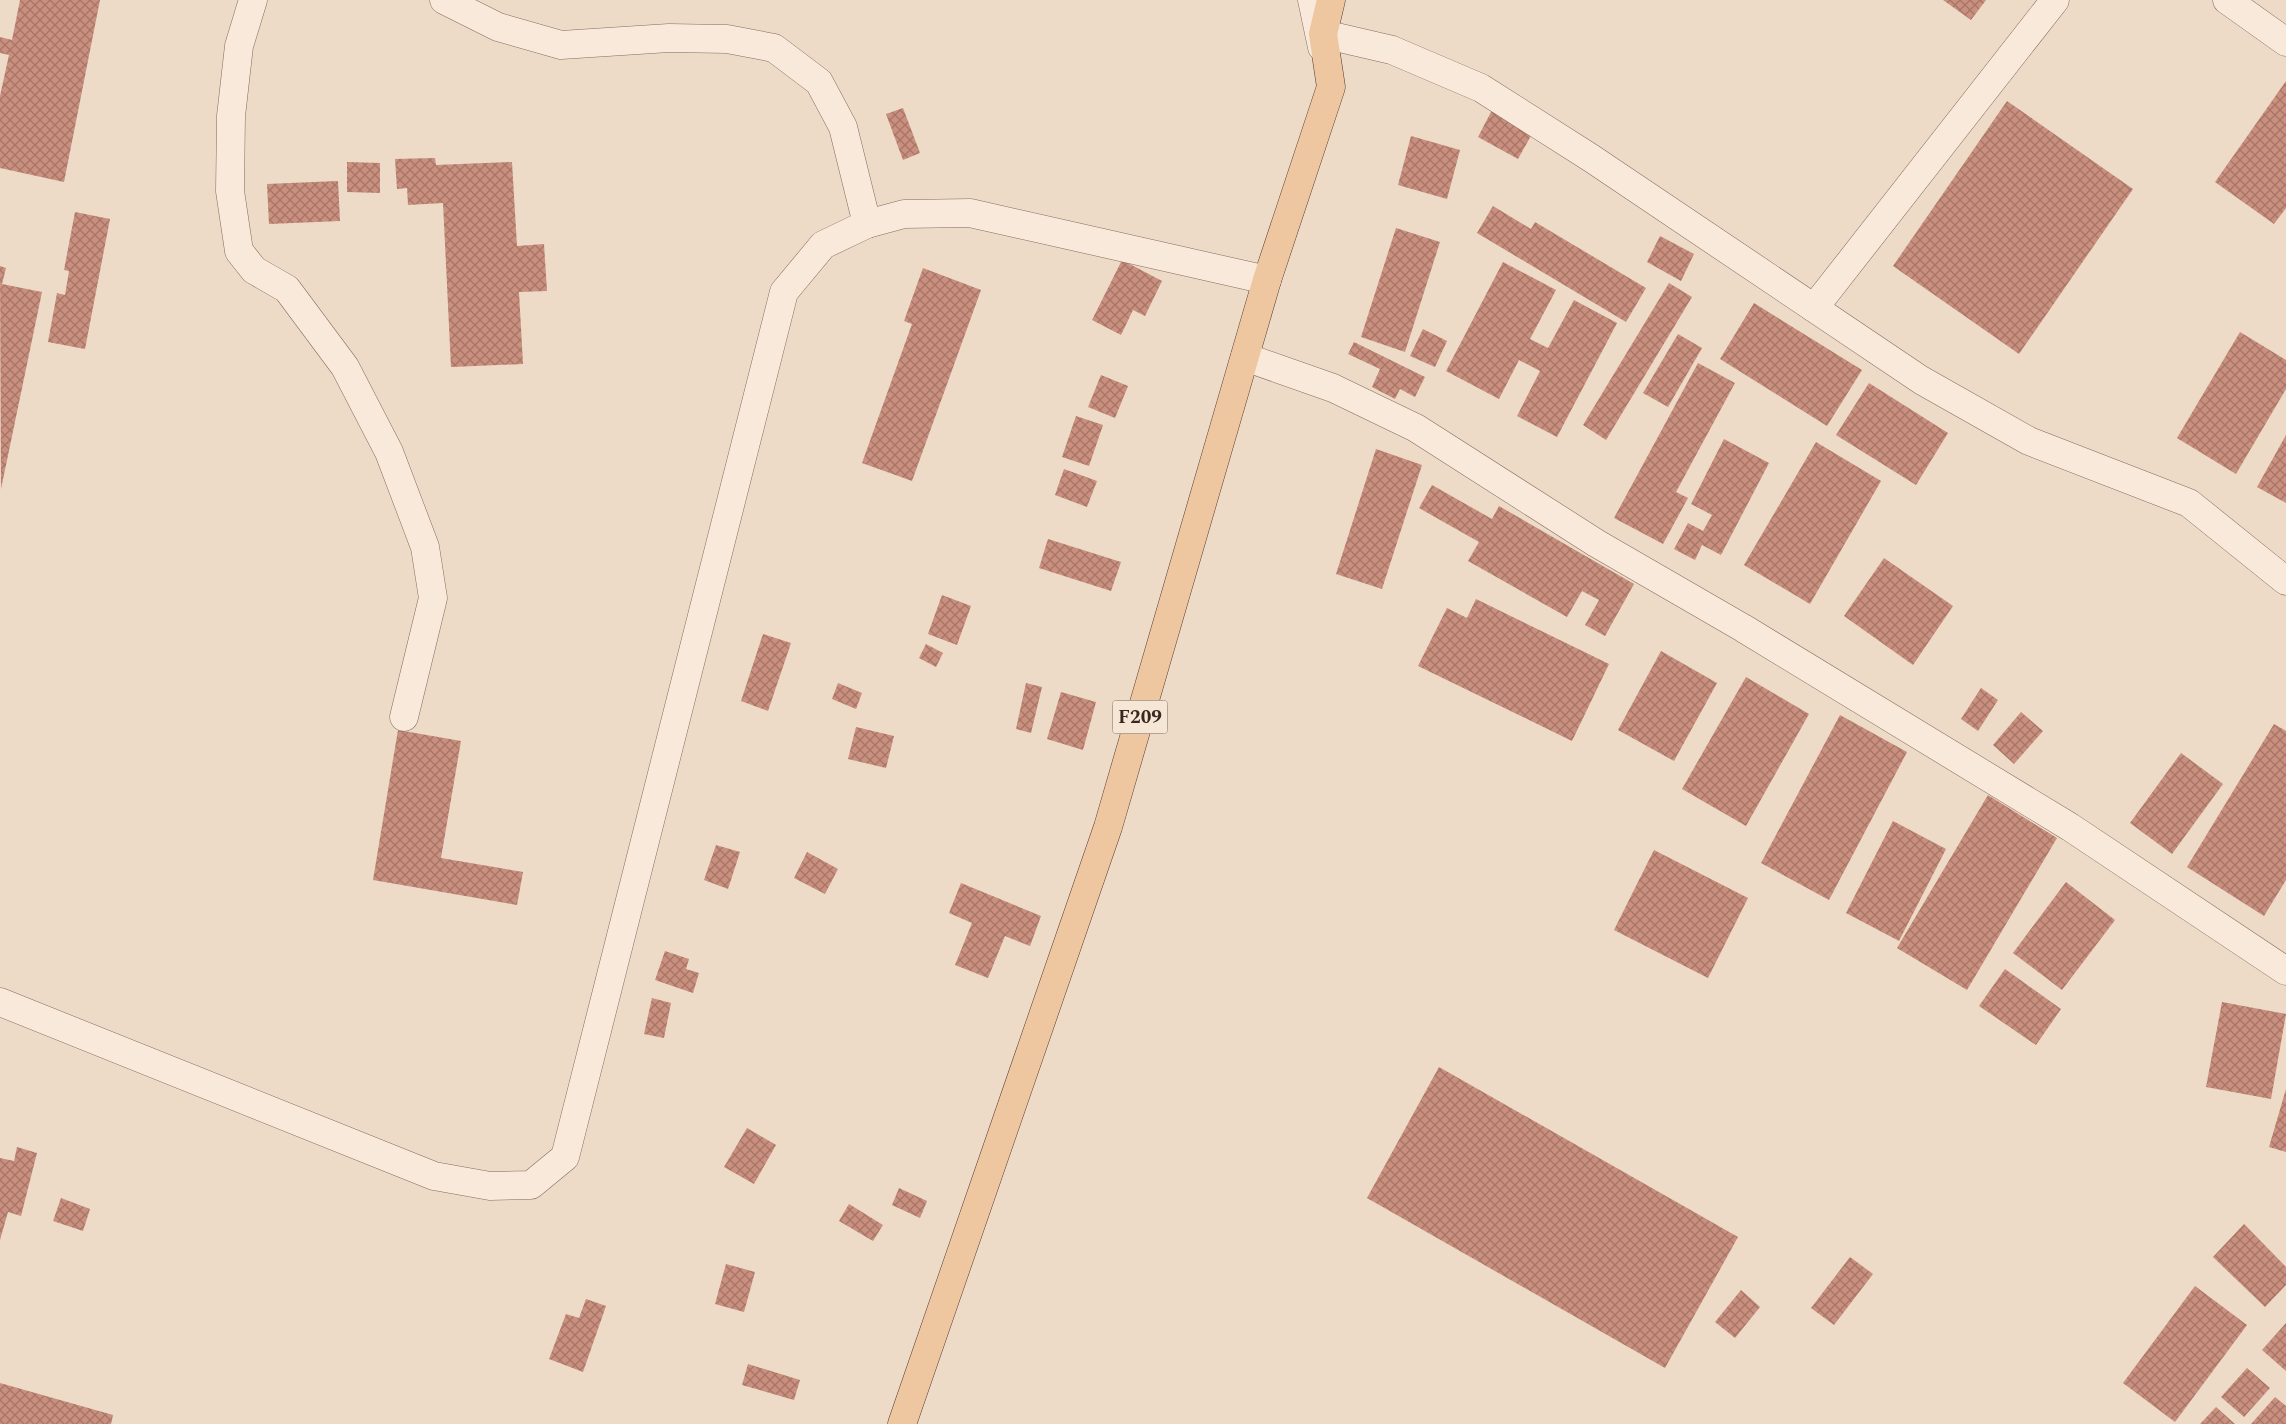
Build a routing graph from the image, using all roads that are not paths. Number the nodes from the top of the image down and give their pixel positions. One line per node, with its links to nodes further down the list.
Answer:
1 (253, 0): 15 (street)
2 (444, 0): 10 (street)
3 (1312, 0): 9 (street)
4 (1331, 0): 7 (main road, F209)
5 (2055, 0): 12 (street)
6 (2227, 0): 8 (street)
7 (1324, 34): 9 (main road, F209); 12 (street)
8 (2286, 42)
9 (1331, 87): 11 (main road, F209)
10 (867, 224): 11 (street); 17 (street)
11 (1266, 280): 13 (main road, F209)
12 (1814, 308): 14 (street)
13 (1245, 358): 16 (street); 18 (main road, F209)
14 (2286, 581)
15 (404, 717)
16 (2286, 971)
17 (0, 1002)
18 (902, 1424)

